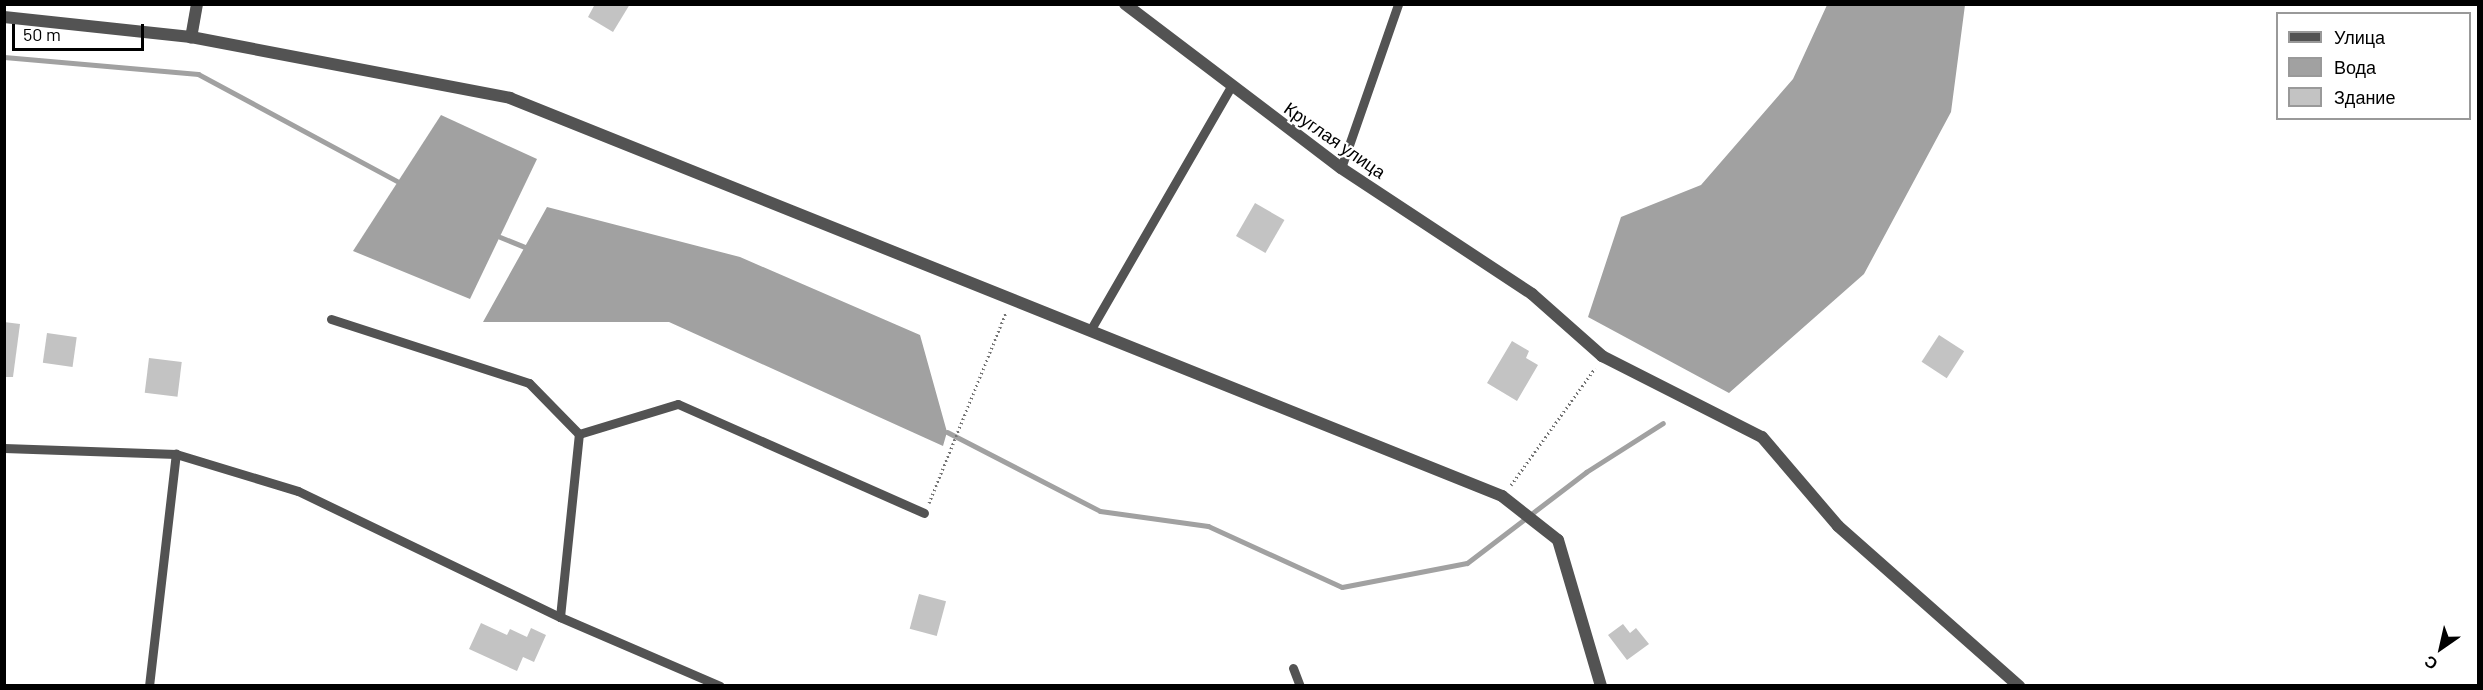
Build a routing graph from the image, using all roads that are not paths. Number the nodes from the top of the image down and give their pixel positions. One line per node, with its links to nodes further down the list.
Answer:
1 (197, 4): 5 (street)
2 (1125, 4): 6 (street, Круглая улица)
3 (1398, 4): 7 (lane)
4 (4, 17): 5 (street)
5 (191, 37): 9 (street)
6 (1230, 88): 7 (street, Круглая улица); 9 (lane)
7 (1341, 168): 20 (street, Круглая улица)
8 (331, 319): 10 (lane)
9 (1090, 328): 19 (street)
10 (579, 434): 13 (lane); 14 (lane)
11 (4, 448): 12 (lane)
12 (176, 454): 14 (lane); 16 (lane)
13 (924, 513)
14 (560, 617): 17 (lane)
15 (1293, 668): 18 (lane)
16 (150, 686)
17 (720, 686)
18 (1300, 686)
19 (1601, 686)
20 (2019, 686)

